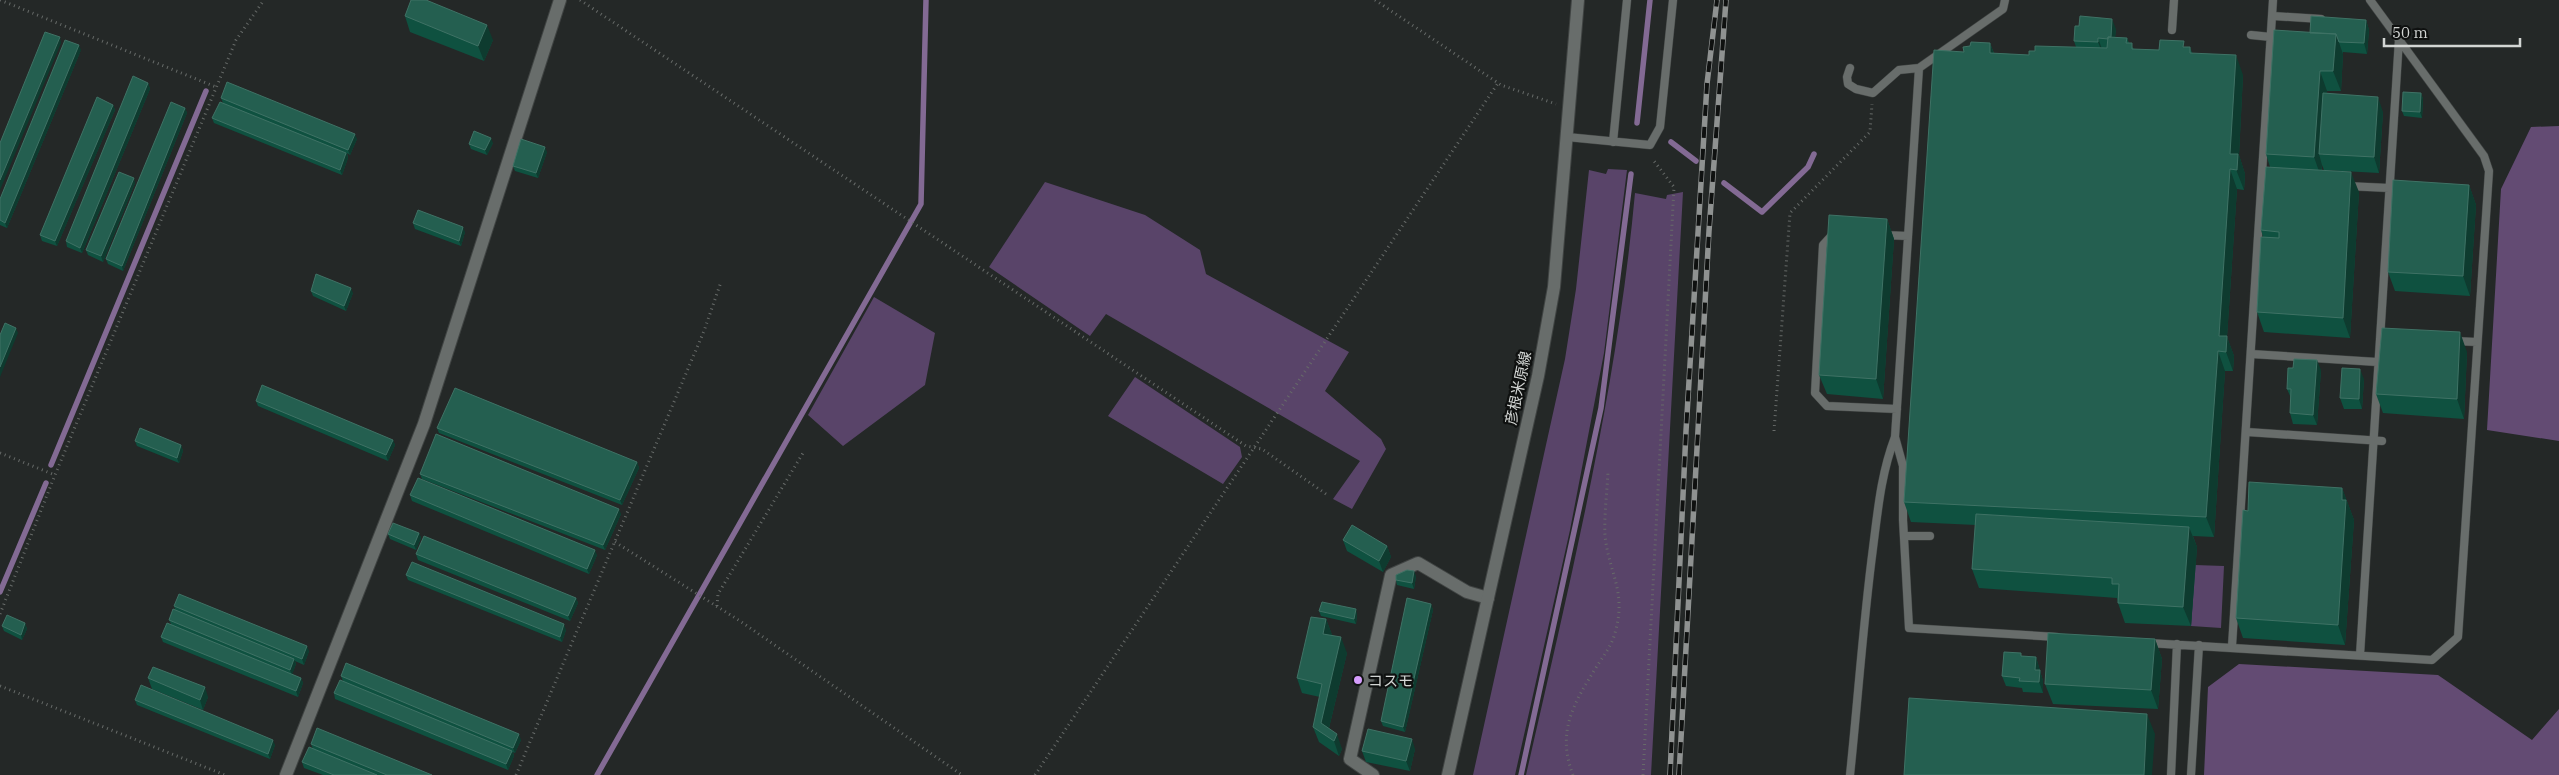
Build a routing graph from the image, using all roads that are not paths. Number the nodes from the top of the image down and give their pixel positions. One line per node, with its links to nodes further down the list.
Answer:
1 (560, 0): 46 (street)
2 (1578, 0): 17 (street, 彦根米原線)
3 (1627, 0): 18 (lane)
4 (1673, 0): 18 (lane)
5 (2005, 0): 16 (lane)
6 (2174, 0): 11 (lane)
7 (2273, 0): 9 (lane)
8 (2370, 0): 14 (lane)
9 (2273, 16): 10 (lane); 13 (lane)
10 (2331, 19)
11 (2172, 30)
12 (2251, 35): 13 (lane)
13 (2271, 36): 19 (lane)
14 (2399, 39): 22 (lane); 29 (lane)
15 (1850, 68): 16 (lane)
16 (1919, 68): 25 (lane)
17 (1567, 137): 18 (lane); 39 (street, 彦根米原線)
18 (1613, 142)
19 (2262, 180): 20 (lane); 30 (lane)
20 (2271, 181)
21 (2340, 185): 22 (lane)
22 (2389, 188): 26 (lane)
23 (1844, 232): 32 (lane)
24 (1872, 234): 25 (lane)
25 (1908, 236): 32 (lane)
26 (2379, 336): 27 (lane); 31 (lane)
27 (2389, 337)
28 (2448, 340): 29 (lane)
29 (2477, 342): 45 (lane)
30 (2251, 354): 31 (lane); 33 (lane)
31 (2378, 362): 35 (lane)
32 (1897, 409): 34 (lane)
33 (2247, 432): 35 (lane); 44 (lane)
34 (1895, 437): 37 (lane); 49 (lane)
35 (2373, 440): 36 (lane); 45 (lane)
36 (2382, 441)
37 (1905, 536): 38 (lane); 40 (lane)
38 (1930, 536)
39 (1488, 598): 47 (street); 48 (street, 彦根米原線)
40 (2068, 638)
41 (2138, 642): 42 (lane)
42 (2177, 644): 43 (lane); 50 (lane)
43 (2199, 645): 44 (lane); 51 (lane)
44 (2232, 646): 45 (lane)
45 (2360, 655)
46 (286, 775)
47 (1373, 775)
48 (1448, 775)
49 (1850, 775)
50 (2171, 775)
51 (2191, 775)

